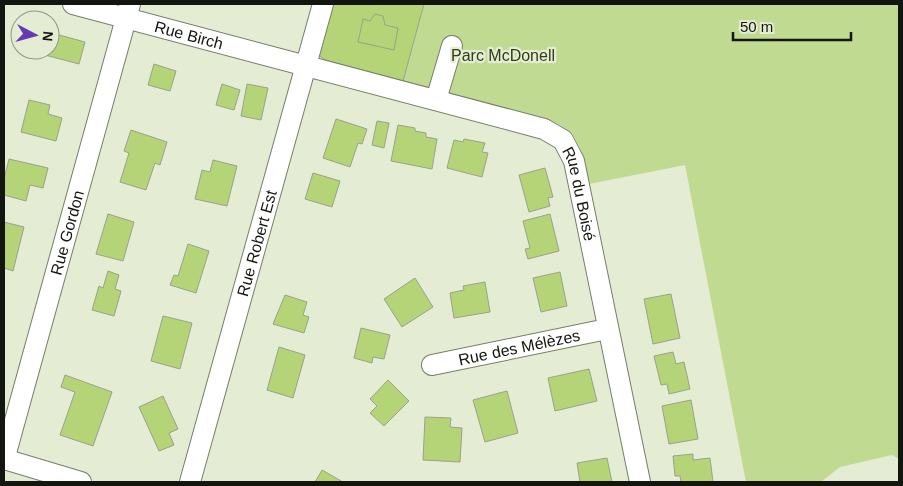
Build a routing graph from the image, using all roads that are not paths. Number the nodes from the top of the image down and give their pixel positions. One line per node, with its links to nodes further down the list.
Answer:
1 (73, 4): 3 (street, Rue Birch)
2 (323, 4): 5 (street, Rue Robert Est)
3 (128, 11): 5 (street, Rue Birch); 9 (street, Rue Gordon)
4 (452, 46): 6 (street)
5 (306, 65): 6 (street, Rue du Boisé); 11 (street, Rue Robert Est)
6 (436, 100): 7 (street, Rue du Boisé)
7 (607, 329): 8 (street, Rue des Mélèzes); 12 (street, Rue du Boisé)
8 (432, 365)
9 (4, 460): 10 (street)
10 (81, 482)
11 (190, 482)
12 (640, 482)

